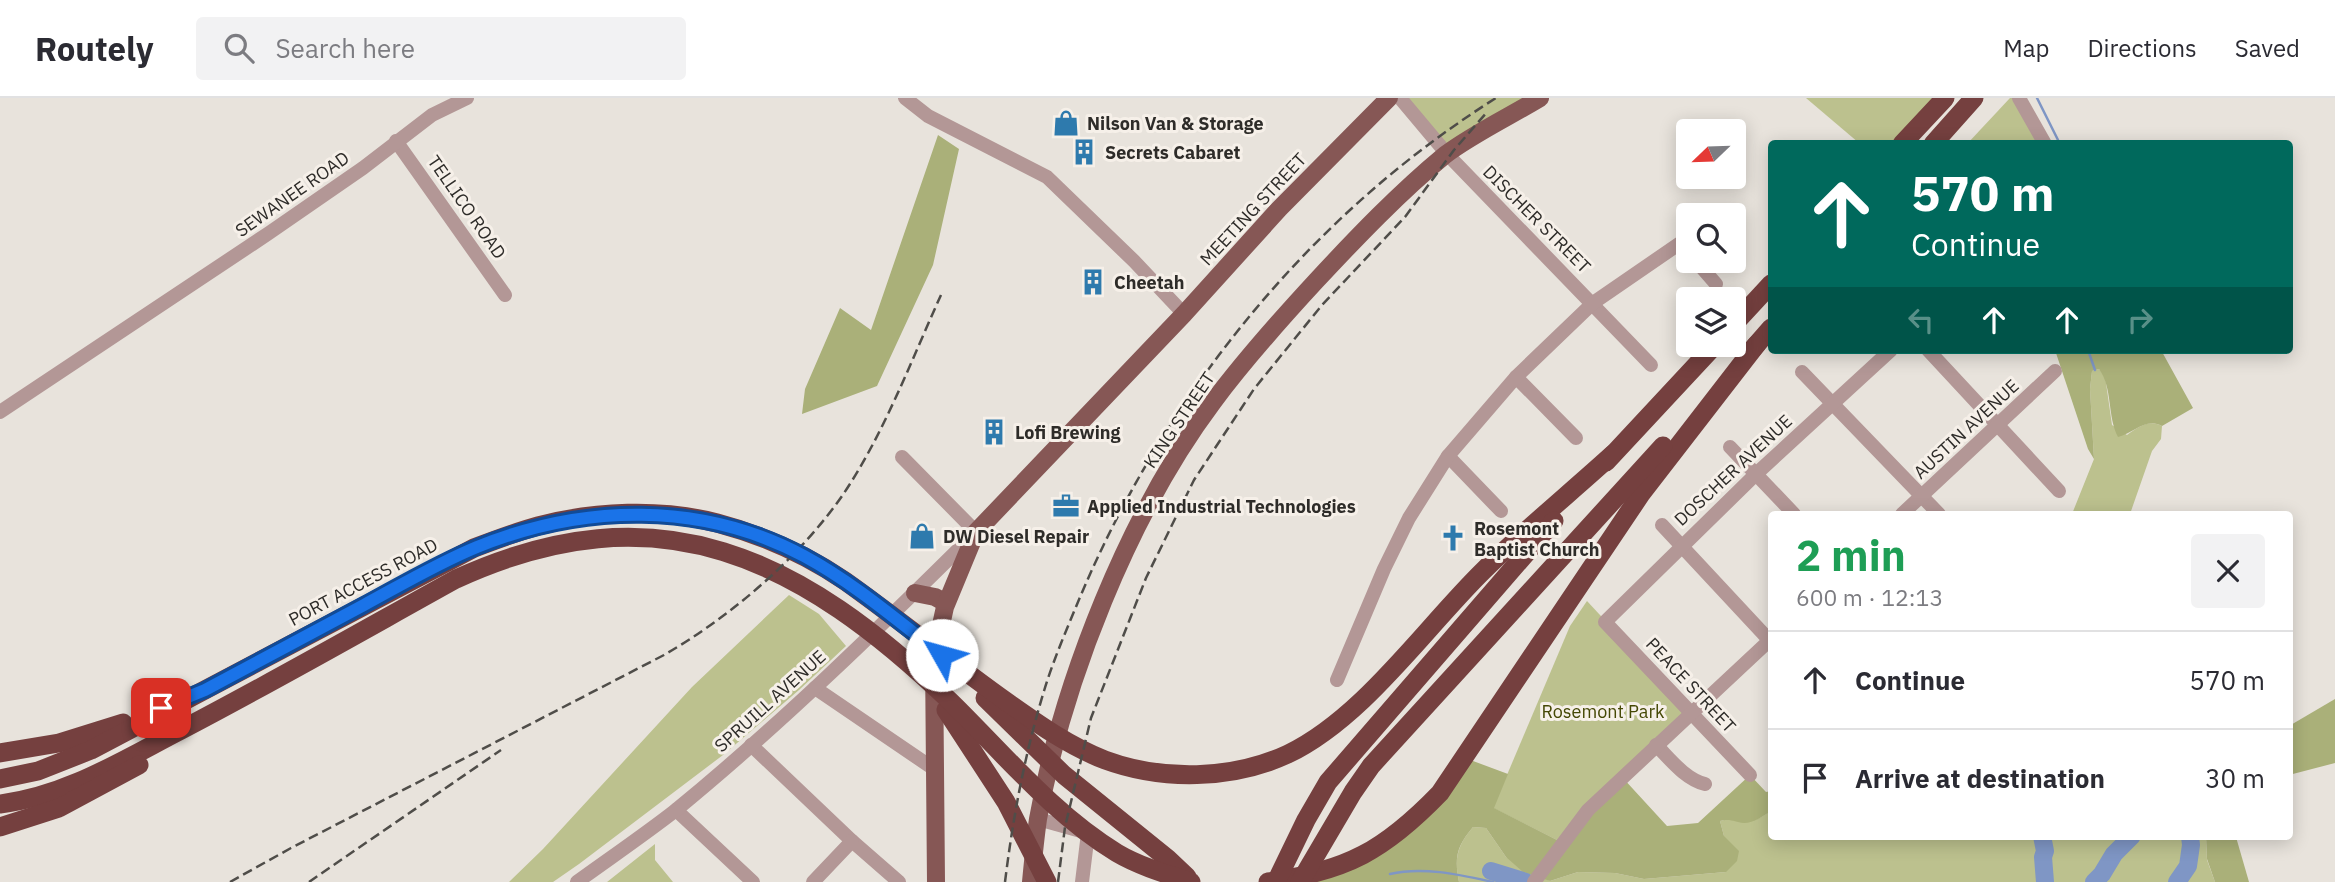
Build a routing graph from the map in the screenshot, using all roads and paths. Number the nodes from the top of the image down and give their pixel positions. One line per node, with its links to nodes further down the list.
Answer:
1 (467, 98): 12 (street, SEWANEE ROAD)
2 (905, 98): 21 (street)
3 (1389, 98): 21 (main road, MEETING STREET)
4 (1400, 98): 13 (street, DISCHER STREET)
5 (1541, 98): 13 (main road, KING STREET)
6 (1945, 98): 9 (highway)
7 (1973, 98): 10 (highway)
8 (2019, 98): 11 (street)
9 (1906, 140)
10 (1936, 140)
11 (2043, 140)
12 (396, 141): 18 (street, TELLICO ROAD); 32 (street, SEWANEE ROAD)
13 (1447, 154): 19 (street, DISCHER STREET); 70 (main road, KING STREET)
14 (1676, 250): 19 (street)
15 (1706, 273): 16 (street)
16 (1716, 284)
17 (1768, 287): 20 (highway)
18 (505, 295)
19 (1593, 303): 27 (street, DISCHER STREET); 30 (street)
20 (1746, 311)
21 (1184, 314): 47 (main road, MEETING STREET)
22 (1768, 331): 23 (highway)
23 (1757, 344): 82 (highway); 84 (highway)
24 (1887, 354): 31 (street, DOSCHER AVENUE)
25 (1932, 354): 33 (street)
26 (1704, 357): 36 (highway)
27 (1651, 365)
28 (2055, 371): 33 (street, AUSTIN AVENUE)
29 (1802, 372): 31 (street)
30 (1516, 377): 34 (street); 37 (street)
31 (1833, 404): 39 (street, DOSCHER AVENUE); 41 (street)
32 (0, 412)
33 (1998, 425): 40 (street); 41 (street, AUSTIN AVENUE)
34 (1576, 438)
35 (1730, 447): 39 (street)
36 (1613, 454): 54 (highway); 83 (highway)
37 (1448, 456): 42 (street); 56 (street)
38 (902, 457): 47 (street)
39 (1756, 474): 43 (street); 48 (street, DOSCHER AVENUE)
40 (2059, 491)
41 (1922, 496): 44 (street, AUSTIN AVENUE); 45 (street)
42 (1501, 511)
43 (1791, 511)
44 (1905, 511)
45 (1936, 511)
46 (1661, 525): 48 (street)
47 (976, 532): 49 (street, SPRUILL AVENUE); 50 (main road)
48 (1681, 546): 51 (street, DOSCHER AVENUE); 52 (street)
49 (915, 593): 50 (main road); 57 (street, SPRUILL AVENUE)
50 (946, 603): 64 (main road)
51 (1605, 622): 60 (street, PEACE STREET)
52 (1768, 638)
53 (1768, 642): 60 (street)
54 (942, 655): 58 (highway, PORT ACCESS ROAD); 81 (highway)
55 (911, 666): 59 (highway); 79 (highway); 81 (highway)
56 (1337, 680)
57 (816, 688): 61 (street, SPRUILL AVENUE); 64 (street)
58 (205, 690): 63 (highway); 66 (highway, PORT ACCESS ROAD)
59 (215, 712): 68 (highway); 71 (highway)
60 (1690, 712): 62 (street); 65 (street, PEACE STREET)
61 (751, 745): 69 (street, SPRUILL AVENUE); 72 (street)
62 (1656, 745): 67 (street); 85 (street)
63 (0, 754)
64 (934, 769): 77 (main road)
65 (1750, 775)
66 (0, 779)
67 (1705, 784)
68 (0, 804)
69 (676, 810): 73 (street, SPRUILL AVENUE); 74 (street)
70 (1038, 819): 78 (main road, KING STREET); 80 (street)
71 (0, 827)
72 (852, 841): 75 (street); 76 (street)
73 (577, 882)
74 (753, 882)
75 (813, 882)
76 (899, 882)
77 (936, 882)
78 (1031, 882)
79 (1047, 882)
80 (1082, 882)
81 (1191, 882)
82 (1268, 882)
83 (1276, 882)
84 (1300, 882)
85 (1534, 882)

